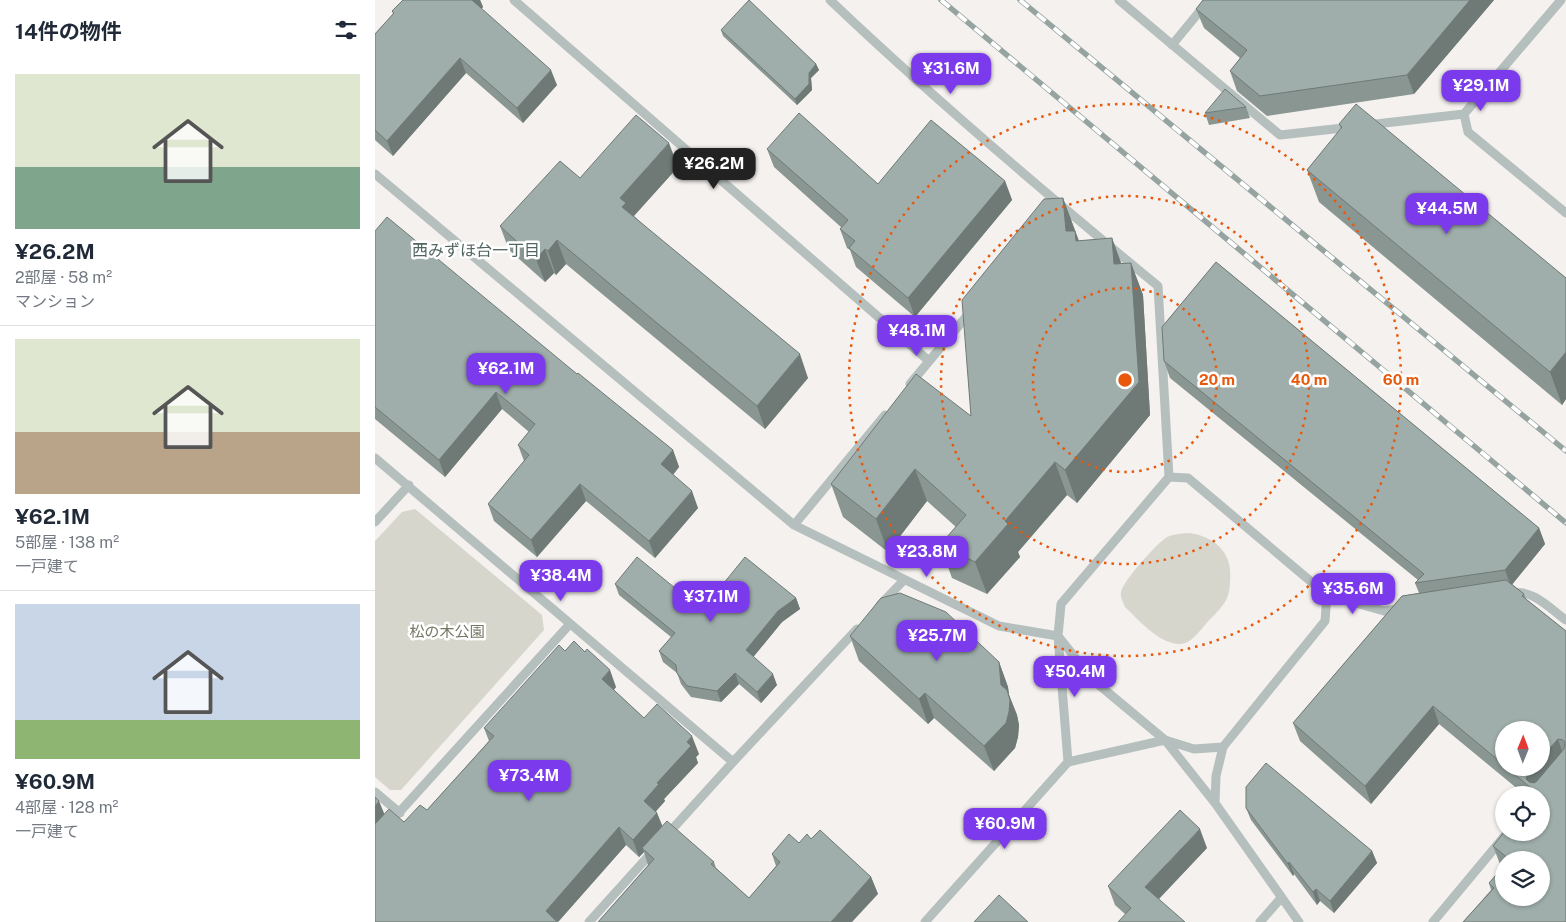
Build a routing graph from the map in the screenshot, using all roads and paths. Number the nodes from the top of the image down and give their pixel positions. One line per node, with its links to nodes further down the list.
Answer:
1 (514, 0): 11 (street)
2 (829, 0): 15 (street)
3 (1119, 0): 6 (street)
4 (1209, 0): 6 (street)
5 (1561, 0): 7 (street)
6 (1172, 44): 7 (street)
7 (1464, 114): 9 (street)
8 (375, 174): 18 (street)
9 (1566, 213)
10 (979, 300): 11 (street)
11 (929, 362): 12 (street)
12 (904, 392)
13 (891, 407): 18 (street)
14 (375, 458): 16 (street)
15 (1169, 477): 21 (street); 25 (street)
16 (409, 485): 17 (street); 24 (street)
17 (375, 522)
18 (794, 525): 19 (street)
19 (904, 580): 25 (street); 28 (street)
20 (1500, 594): 23 (street)
21 (1327, 595): 22 (street); 27 (street)
22 (1404, 608)
23 (1566, 620)
24 (569, 625): 28 (street); 32 (street)
25 (1058, 636): 26 (street); 29 (street)
26 (1165, 740): 27 (street); 29 (street); 31 (street)
27 (1223, 747): 31 (street)
28 (733, 762): 36 (street)
29 (1068, 762): 37 (street)
30 (375, 792): 32 (street)
31 (1215, 803): 35 (street)
32 (400, 813): 33 (street)
33 (375, 839)
34 (1500, 841): 40 (street)
35 (1281, 898): 38 (street); 39 (street)
36 (589, 922)
37 (925, 922)
38 (1259, 922)
39 (1299, 922)
40 (1433, 922)

